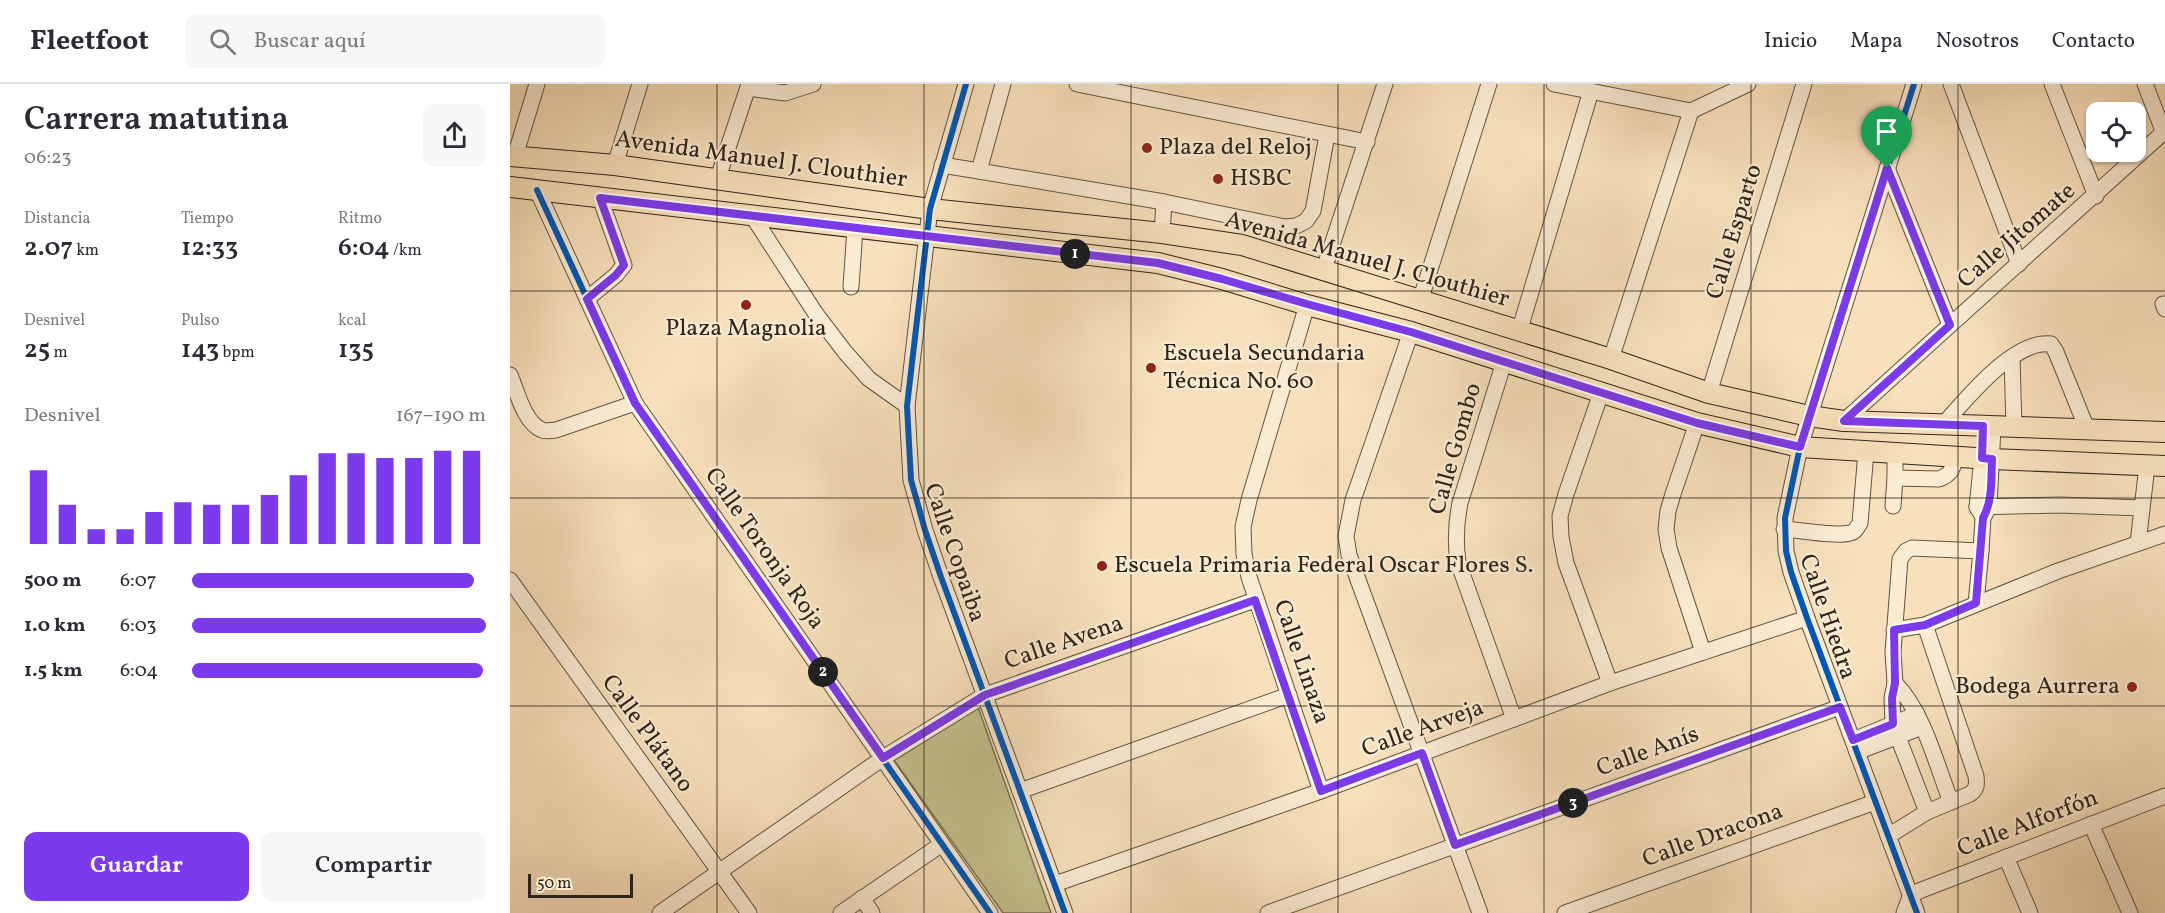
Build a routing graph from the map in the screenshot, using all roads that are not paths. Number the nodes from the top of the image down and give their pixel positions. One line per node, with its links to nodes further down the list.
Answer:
1 (537, 84): 22 (street)
2 (640, 84): 23 (street)
3 (813, 84): 16 (street)
4 (966, 84): 24 (street, Calle Copaiba)
5 (1003, 84): 26 (street)
6 (1077, 84): 20 (street)
7 (1384, 84): 21 (street)
8 (1489, 84): 43 (street)
9 (1554, 84): 17 (street)
10 (1748, 84): 18 (street)
11 (1804, 84): 53 (street, Calle Esparto)
12 (1914, 84): 25 (street, Calle Hiedra)
13 (1951, 84): 39 (street)
14 (2052, 84): 30 (street)
15 (2145, 84): 19 (street)
16 (748, 86): 27 (street)
17 (1591, 91): 18 (street); 47 (street)
18 (1691, 111): 49 (street)
19 (2164, 132): 30 (street, Calle Jitomate)
20 (1327, 135): 21 (street); 32 (street)
21 (1367, 142): 40 (street)
22 (512, 156): 23 (main road, Avenida Manuel J. Clouthier)
23 (615, 165): 27 (main road, Avenida Manuel J. Clouthier)
24 (942, 165): 26 (street); 33 (street, Calle Copaiba)
25 (1887, 168): 45 (street); 56 (street, Calle Hiedra)
26 (980, 171): 32 (street)
27 (718, 178): 33 (main road, Avenida Manuel J. Clouthier)
28 (510, 187): 29 (main road)
29 (537, 190): 31 (main road); 42 (street, Calle Toronja Roja)
30 (2096, 196): 39 (street, Calle Jitomate)
31 (600, 198): 34 (main road); 42 (street)
32 (1164, 202): 36 (street)
33 (930, 209): 36 (main road, Avenida Manuel J. Clouthier); 37 (street, Calle Copaiba)
34 (753, 217): 35 (main road); 55 (street)
35 (855, 228): 37 (main road); 41 (street)
36 (1162, 233): 38 (main road); 40 (main road, Avenida Manuel J. Clouthier)
37 (926, 237): 38 (main road); 55 (street, Calle Copaiba)
38 (1158, 263): 44 (main road)
39 (2019, 264): 45 (street, Calle Jitomate)
40 (1324, 269): 43 (main road, Avenida Manuel J. Clouthier)
41 (850, 287)
42 (587, 299): 54 (street, Calle Toronja Roja)
43 (1420, 301): 47 (main road, Avenida Manuel J. Clouthier)
44 (1307, 304): 46 (main road); 79 (street, Calle Linaza)
45 (1950, 325): 57 (street, Calle Jitomate)
46 (1411, 332): 50 (main road); 94 (street)
47 (1519, 332): 49 (main road, Avenida Manuel J. Clouthier)
48 (2012, 357): 59 (street); 61 (street); 62 (street)
49 (1611, 359): 53 (main road, Avenida Manuel J. Clouthier)
50 (1504, 362): 52 (main road); 90 (street, Calle Gombo)
51 (510, 375): 54 (street)
52 (1601, 393): 58 (main road); 85 (street)
53 (1709, 393): 56 (main road, Avenida Manuel J. Clouthier)
54 (635, 403): 95 (street, Calle Toronja Roja)
55 (907, 406): 87 (street, Calle Copaiba)
56 (1809, 416): 57 (main road, Avenida Manuel J. Clouthier); 64 (street, Calle Hiedra)
57 (1844, 421): 59 (main road, Avenida Manuel J. Clouthier)
58 (1697, 423): 64 (main road); 84 (street)
59 (1943, 425): 60 (main road, Avenida Manuel J. Clouthier)
60 (1988, 426): 61 (main road, Avenida Manuel J. Clouthier); 68 (street)
61 (2014, 427): 62 (main road, Avenida Manuel J. Clouthier)
62 (2088, 429): 63 (main road, Avenida Manuel J. Clouthier)
63 (2165, 432)
64 (1800, 447): 65 (main road); 74 (street, Calle Hiedra)
65 (1866, 452): 66 (main road); 74 (street)
66 (1895, 453): 67 (main road); 70 (street)
67 (1956, 457): 68 (main road); 70 (street)
68 (1987, 459): 69 (main road); 73 (street)
69 (2156, 466): 72 (street)
70 (1895, 478): 71 (street)
71 (1893, 506)
72 (2142, 508): 73 (street); 76 (street)
73 (1983, 511): 77 (street)
74 (1784, 529): 81 (street, Calle Hiedra)
75 (2165, 534): 76 (street)
76 (2138, 543): 80 (street)
77 (1981, 551): 80 (street); 83 (street)
78 (510, 580): 107 (street, Calle Plátano)
79 (1255, 600): 87 (street, Calle Avena); 88 (street, Calle Linaza)
80 (1976, 603): 82 (street)
81 (1807, 618): 84 (street, Calle Arveja); 89 (street, Calle Hiedra)
82 (1925, 625): 83 (street); 100 (street)
83 (1894, 630): 86 (street)
84 (1703, 652): 85 (street, Calle Arveja)
85 (1610, 683): 90 (street, Calle Arveja)
86 (1895, 683): 91 (street); 92 (street)
87 (985, 695): 95 (street, Calle Avena); 96 (street, Calle Copaiba)
88 (1289, 695): 96 (street); 97 (street, Calle Linaza)
89 (1840, 707): 93 (street, Calle Hiedra); 105 (street, Calle Anís)
90 (1514, 719): 94 (street, Calle Arveja)
91 (1919, 720): 92 (street); 100 (street)
92 (1895, 730): 93 (street); 101 (street)
93 (1855, 746): 99 (street, Calle Hiedra)
94 (1422, 753): 97 (street, Calle Arveja); 105 (street)
95 (883, 758): 104 (street, Calle Toronja Roja); 107 (street, Calle Avena)
96 (1020, 791): 108 (street, Calle Copaiba)
97 (1321, 791): 108 (street, Calle Arveja)
98 (2165, 796): 102 (street, Calle Alforfón)
99 (1875, 802): 103 (street, Calle Hiedra); 119 (street, Calle Dracona)
100 (1951, 802): 101 (street)
101 (1927, 813): 103 (street)
102 (2091, 824): 106 (street, Calle Alforfón); 123 (street)
103 (1888, 836): 109 (street, Calle Hiedra)
104 (942, 844): 110 (street); 115 (street, Calle Toronja Roja)
105 (1455, 845): 117 (street, Calle Anís); 118 (street)
106 (2006, 857): 109 (street, Calle Alforfón); 122 (street)
107 (719, 872): 111 (street, Calle Avena); 112 (street, Calle Plátano)
108 (1055, 884): 116 (street, Calle Copaiba)
109 (1910, 897): 120 (street); 121 (street, Calle Hiedra)
110 (862, 898): 113 (street); 114 (street)
111 (660, 913)
112 (749, 913)
113 (841, 913)
114 (872, 913)
115 (990, 913)
116 (1065, 913)
117 (1268, 913)
118 (1480, 913)
119 (1565, 913)
120 (1904, 913)
121 (1917, 913)
122 (2030, 913)
123 (2130, 913)

